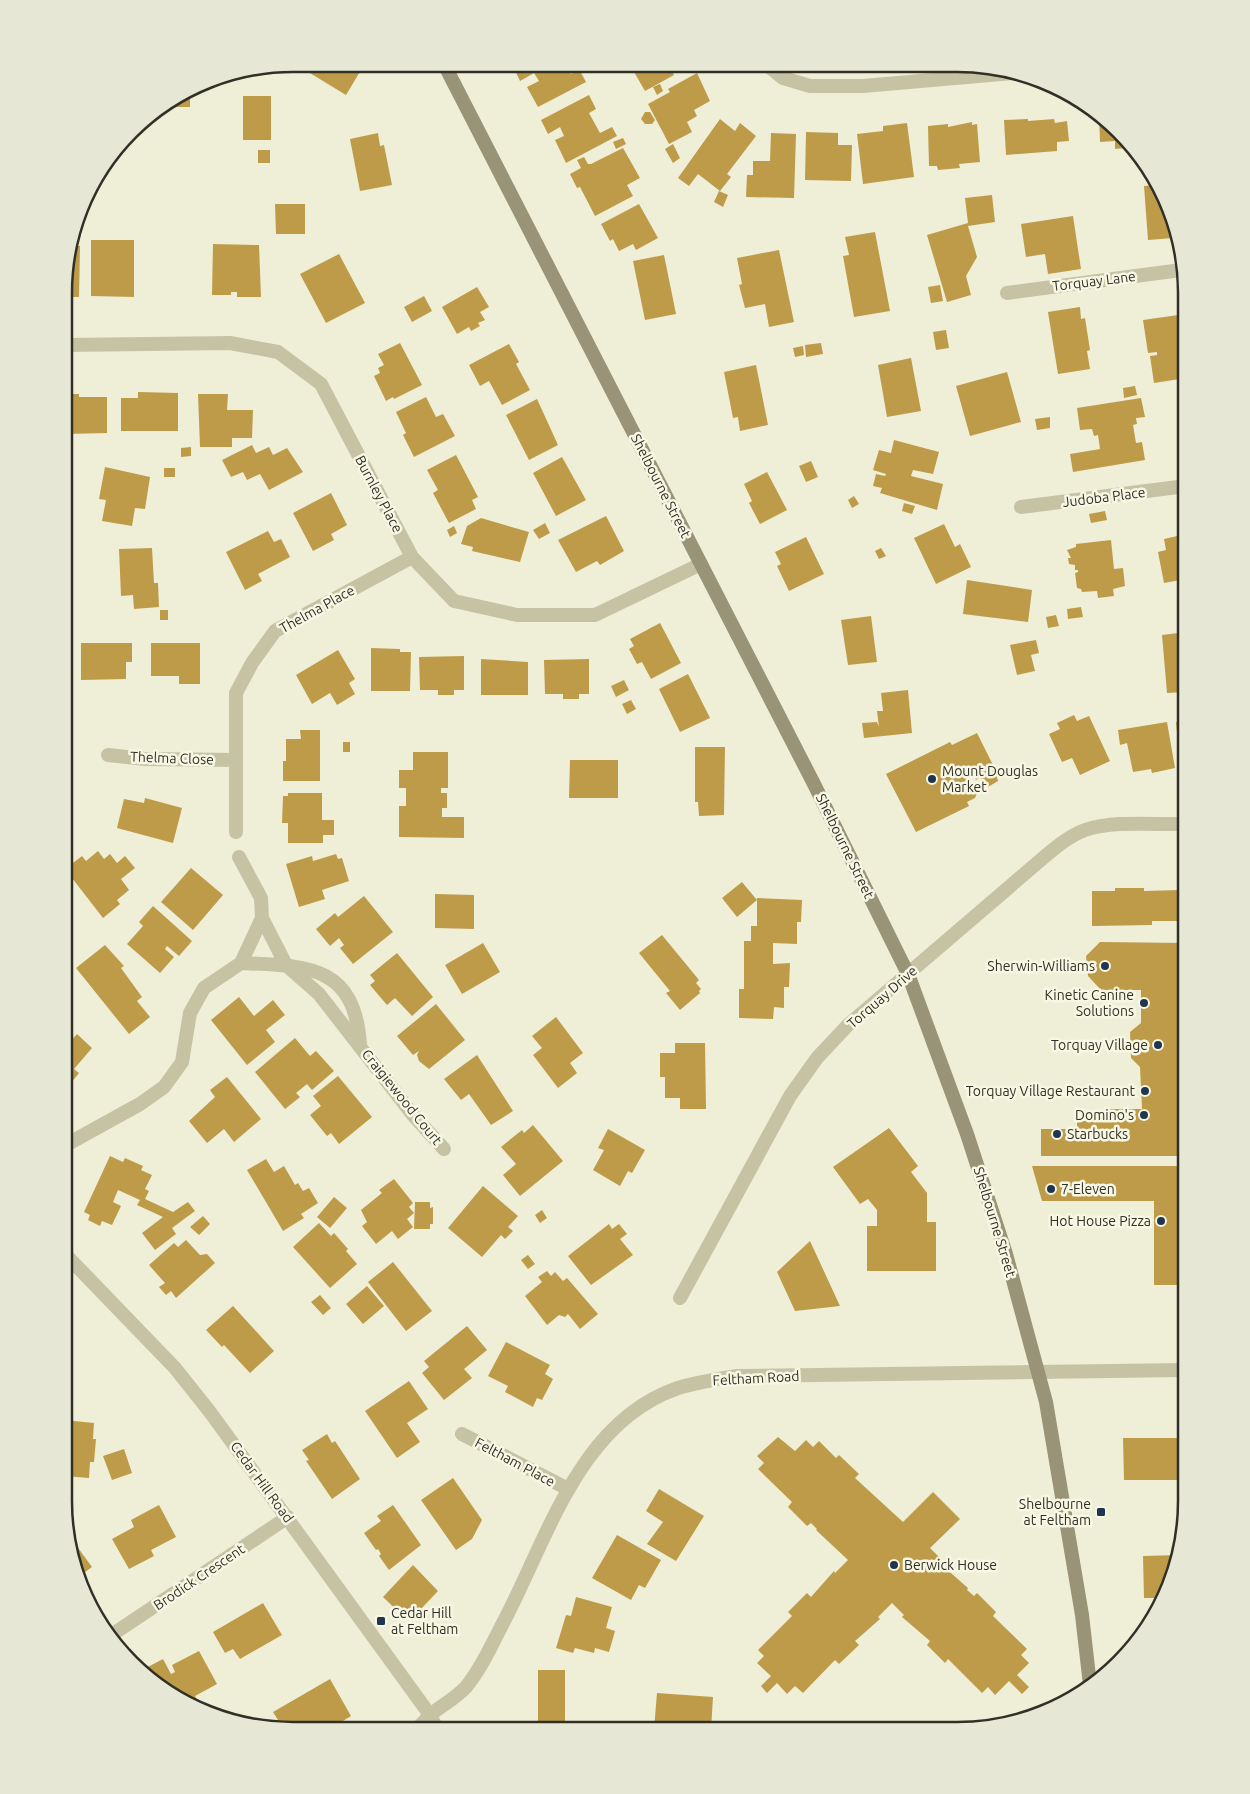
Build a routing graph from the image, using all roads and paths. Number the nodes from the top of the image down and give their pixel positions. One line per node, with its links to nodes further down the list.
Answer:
1 (448, 72): 10 (main road, Shelbourne Street)
2 (776, 72): 3 (street)
3 (990, 75)
4 (1176, 271): 5 (street, Torquay Lane)
5 (1007, 293)
6 (72, 345): 9 (street, Burnley Place)
7 (1178, 487): 8 (street, Judoba Place)
8 (1021, 507)
9 (412, 556): 10 (street, Burnley Place); 12 (street, Thelma Place)
10 (701, 564): 19 (main road, Shelbourne Street)
11 (108, 755): 12 (street, Thelma Close)
12 (236, 760): 14 (street, Thelma Place)
13 (1178, 824): 19 (street, Torquay Drive)
14 (236, 832)
15 (239, 857): 16 (street, Craigiewood Court)
16 (262, 918): 17 (street); 18 (street, Craigiewood Court)
17 (241, 963): 18 (street, Craigiewood Court); 21 (street)
18 (286, 965): 20 (street, Craigiewood Court); 20 (street, Craigiewood Court)
19 (908, 974): 24 (street, Torquay Drive); 26 (main road, Shelbourne Street)
20 (360, 1045): 22 (street, Craigiewood Court)
21 (72, 1142)
22 (444, 1149)
23 (72, 1261): 29 (street, Cedar Hill Road)
24 (680, 1298)
25 (1178, 1370): 26 (street, Feltham Road)
26 (1038, 1372): 28 (street, Feltham Road); 31 (main road, Shelbourne Street)
27 (462, 1434): 28 (street, Feltham Place)
28 (568, 1489): 32 (street, Feltham Road)
29 (288, 1518): 30 (street, Brodick Crescent); 32 (street, Cedar Hill Road)
30 (116, 1632)
31 (1089, 1677)
32 (430, 1715): 33 (street, Feltham Road); 34 (street, Cedar Hill Road)
33 (424, 1722)
34 (434, 1722)

